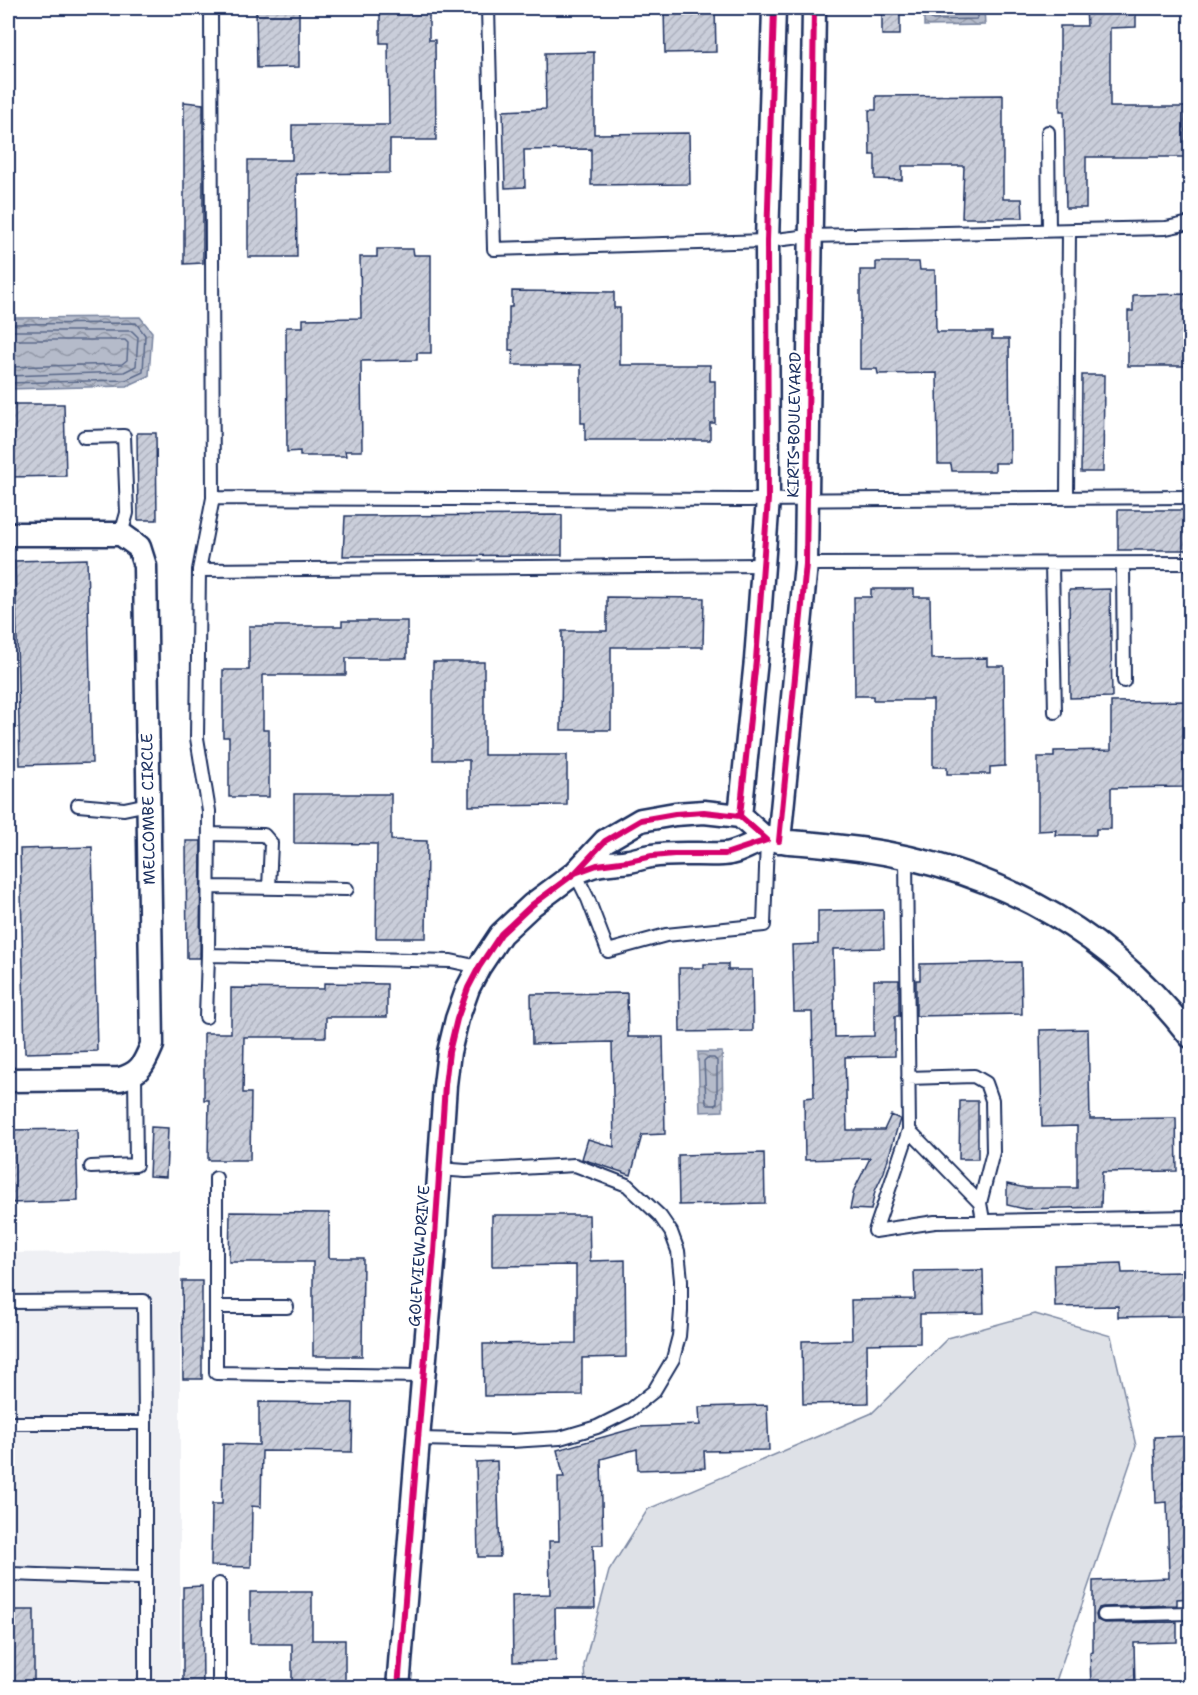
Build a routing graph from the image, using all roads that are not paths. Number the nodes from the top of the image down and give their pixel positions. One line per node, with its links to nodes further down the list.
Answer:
1 (211, 8): 13 (lane)
2 (488, 8): 10 (lane)
3 (774, 8): 10 (street, KIRTS BOULEVARD)
4 (814, 8): 9 (street, KIRTS BOULEVARD)
5 (1048, 132): 7 (lane)
6 (1191, 223): 8 (lane)
7 (1049, 231): 8 (lane); 9 (lane)
8 (1069, 231): 15 (lane)
9 (809, 236): 10 (lane); 14 (street, KIRTS BOULEVARD)
10 (767, 241): 16 (street, KIRTS BOULEVARD)
11 (84, 437): 18 (lane)
12 (1191, 497): 15 (lane)
13 (213, 498): 16 (lane); 24 (lane)
14 (807, 498): 15 (lane); 16 (lane); 20 (street, KIRTS BOULEVARD)
15 (1067, 498)
16 (768, 499): 23 (street, KIRTS BOULEVARD)
17 (8, 534): 18 (street)
18 (121, 534): 27 (street, MELCOMBE CIRCLE)
19 (1191, 563): 22 (lane)
20 (806, 564): 21 (lane); 31 (street, KIRTS BOULEVARD)
21 (1052, 564): 22 (lane); 26 (lane)
22 (1123, 564): 25 (lane)
23 (764, 565): 24 (lane); 29 (street, KIRTS BOULEVARD)
24 (199, 570): 30 (lane)
25 (1124, 681)
26 (1054, 712)
27 (148, 804): 28 (lane); 41 (street, MELCOMBE CIRCLE)
28 (78, 805)
29 (740, 816): 31 (street); 33 (street, GOLFVIEW DRIVE)
30 (209, 834): 34 (lane); 35 (lane)
31 (773, 840): 32 (street); 33 (street, GOLFVIEW DRIVE); 33 (lane)
32 (906, 857): 40 (street); 42 (lane)
33 (575, 873): 38 (street, GOLFVIEW DRIVE)
34 (209, 887): 35 (lane); 37 (lane)
35 (269, 888): 36 (lane)
36 (346, 889)
37 (208, 956): 38 (lane); 39 (lane)
38 (479, 967): 46 (street, GOLFVIEW DRIVE)
39 (206, 1017)
40 (1191, 1036)
41 (135, 1075): 43 (street); 45 (lane)
42 (908, 1078): 44 (lane); 48 (lane)
43 (8, 1080)
44 (909, 1130): 48 (lane); 50 (lane)
45 (91, 1167)
46 (439, 1169): 54 (street, GOLFVIEW DRIVE); 57 (lane)
47 (216, 1178): 52 (lane)
48 (980, 1203): 50 (lane)
49 (1191, 1217): 50 (lane)
50 (984, 1220)
51 (8, 1302): 56 (lane)
52 (216, 1307): 53 (lane); 54 (lane)
53 (287, 1307)
54 (424, 1376): 57 (street, GOLFVIEW DRIVE)
55 (8, 1423): 56 (lane)
56 (145, 1423): 59 (lane)
57 (418, 1439): 65 (street, GOLFVIEW DRIVE)
58 (8, 1574): 59 (lane)
59 (145, 1578): 63 (lane)
60 (219, 1584): 64 (lane)
61 (1191, 1613): 62 (lane)
62 (1104, 1615)
63 (145, 1688)
64 (219, 1688)
65 (398, 1688)

